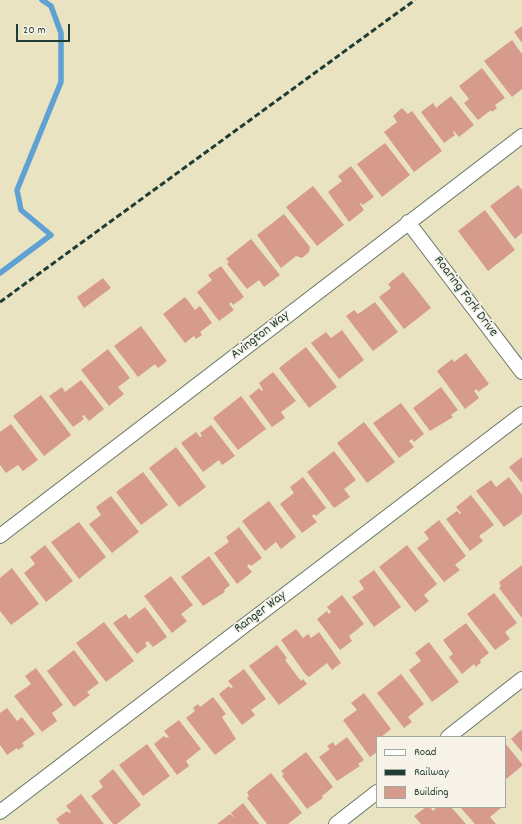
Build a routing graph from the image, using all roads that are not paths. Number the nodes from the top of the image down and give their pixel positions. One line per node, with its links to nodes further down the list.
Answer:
1 (522, 136): 2 (street, Avington Way)
2 (408, 222): 3 (street, Roaring Fork Drive); 5 (street, Avington Way)
3 (522, 372)
4 (522, 414): 9 (street, Ranger Way)
5 (0, 536)
6 (522, 679): 7 (street)
7 (449, 736)
8 (376, 793): 10 (street)
9 (0, 812)
10 (336, 824)

